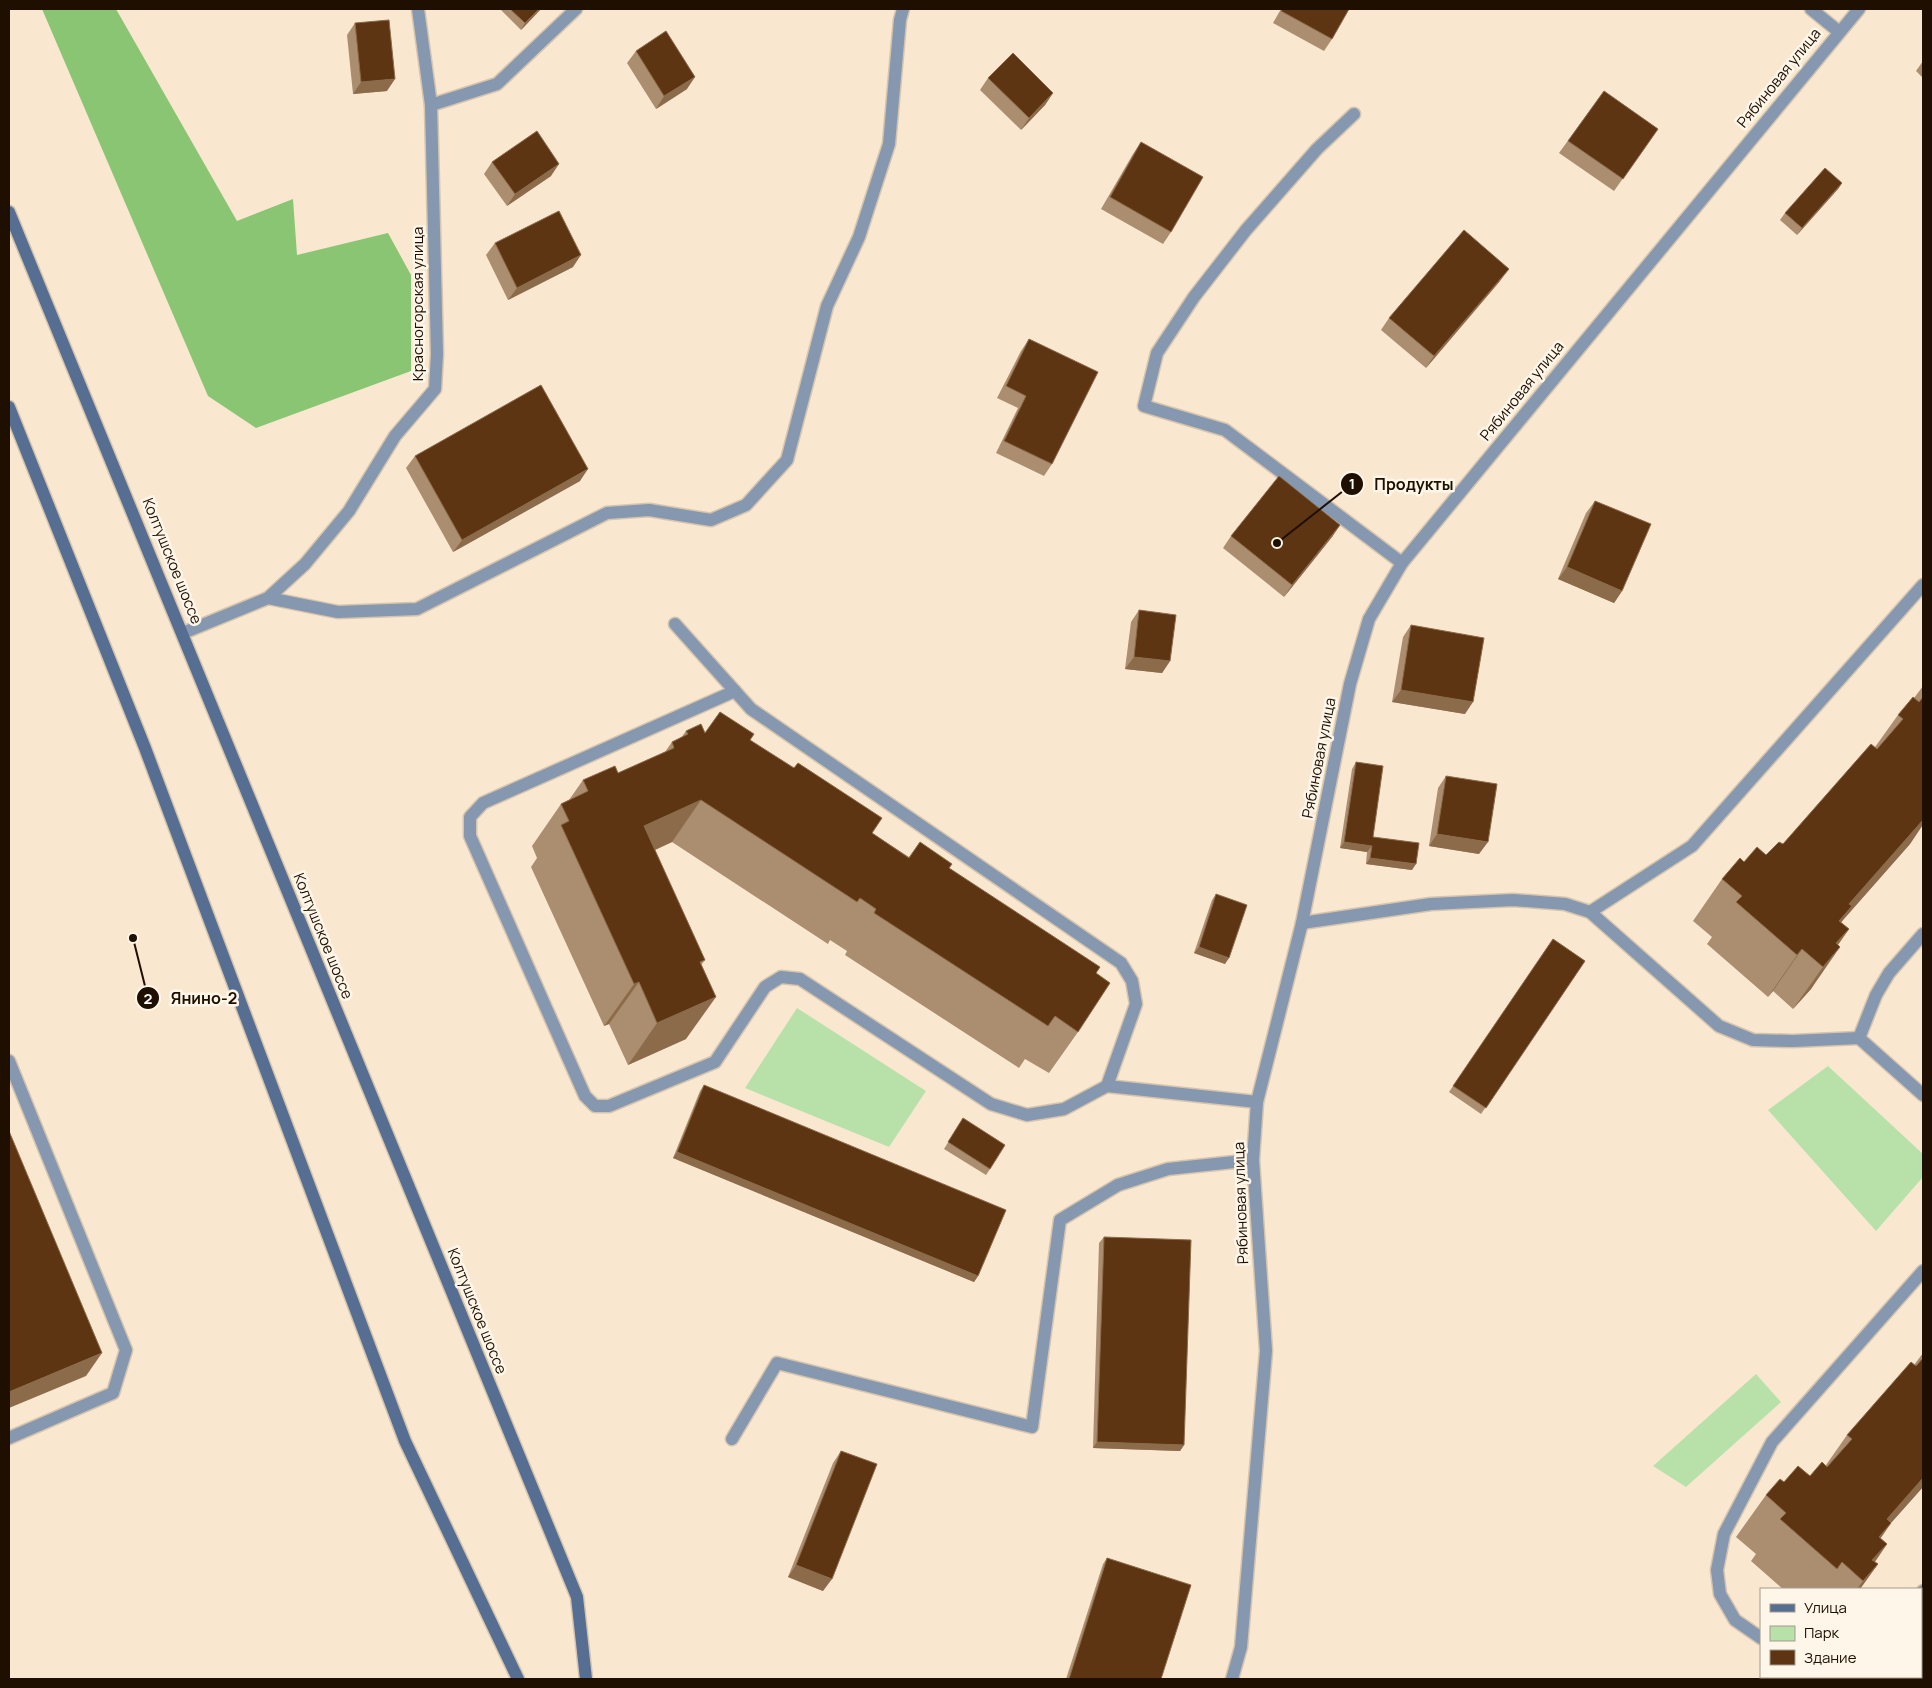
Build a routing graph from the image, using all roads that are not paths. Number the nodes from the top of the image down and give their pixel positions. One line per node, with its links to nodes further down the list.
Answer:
1 (418, 9): 7 (street, Красногорская улица)
2 (576, 9): 7 (street)
3 (903, 9): 13 (street)
4 (1811, 9): 6 (street)
5 (1859, 9): 6 (street, Рябиновая улица)
6 (1838, 32): 11 (street, Рябиновая улица)
7 (431, 105): 13 (street, Красногорская улица)
8 (1354, 114): 11 (street)
9 (9, 212): 15 (main road, Колтушское шоссе)
10 (9, 407): 30 (main road)
11 (1402, 563): 18 (street, Рябиновая улица)
12 (1923, 585): 17 (street)
13 (268, 598): 15 (street, Красногорская улица)
14 (675, 624): 16 (street)
15 (183, 633): 31 (main road, Колтушское шоссе)
16 (735, 691): 22 (street); 22 (street)
17 (1590, 912): 18 (street); 20 (street)
18 (1302, 923): 24 (street, Рябиновая улица)
19 (1923, 934): 20 (street)
20 (1859, 1038): 23 (street)
21 (9, 1061): 27 (street)
22 (1108, 1086): 24 (street)
23 (1923, 1095)
24 (1257, 1102): 25 (street, Рябиновая улица)
25 (1253, 1160): 28 (street); 32 (street, Рябиновая улица)
26 (1923, 1271): 29 (street)
27 (9, 1438)
28 (732, 1439)
29 (1760, 1637)
30 (518, 1679)
31 (586, 1679)
32 (1232, 1679)

